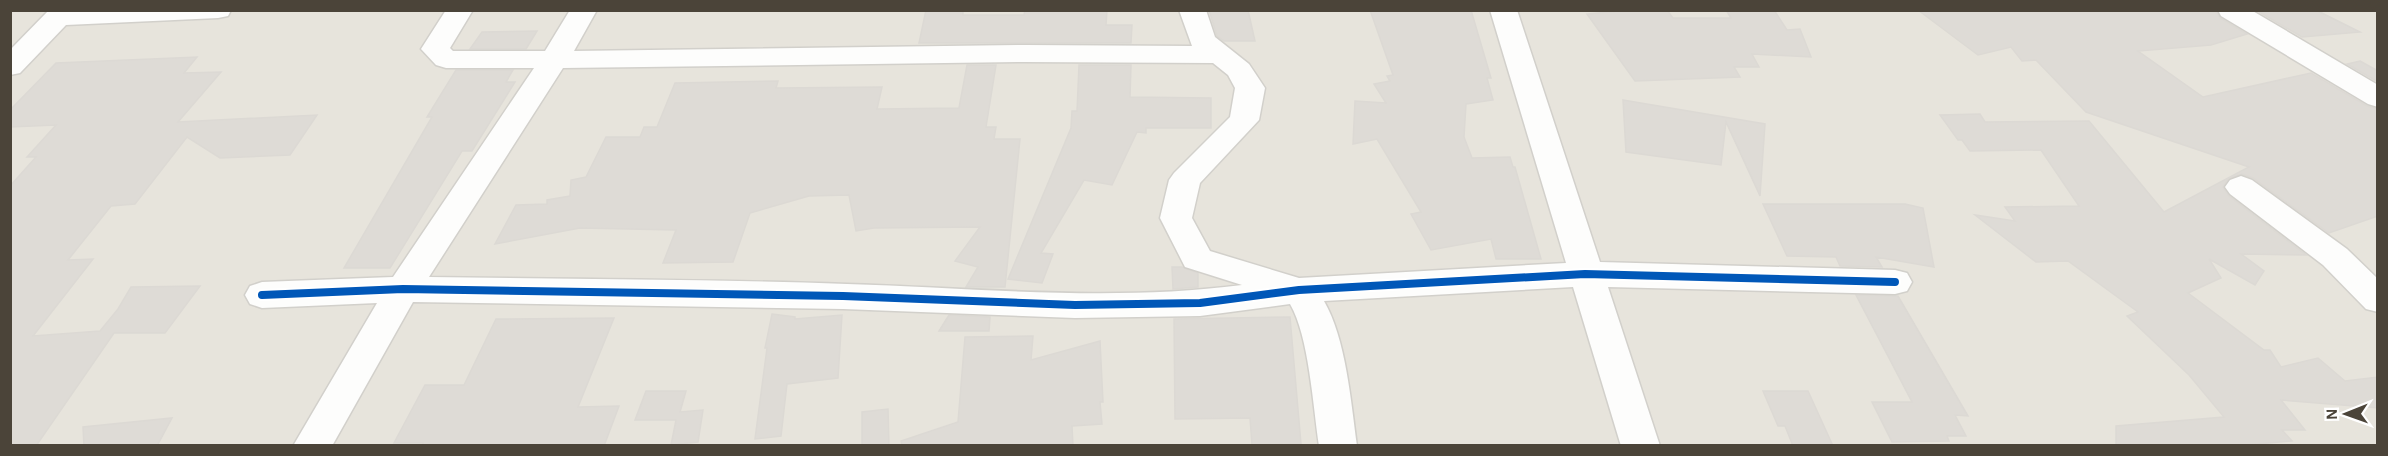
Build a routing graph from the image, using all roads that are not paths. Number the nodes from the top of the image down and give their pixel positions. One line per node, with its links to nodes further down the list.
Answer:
1 (218, 10): 7 (street)
2 (460, 10): 9 (street)
3 (584, 10): 9 (street)
4 (1192, 10): 8 (street)
5 (1503, 10): 13 (street)
6 (2231, 10): 11 (street)
7 (62, 14): 10 (street)
8 (1217, 55): 9 (street); 16 (street)
9 (554, 60): 15 (street)
10 (10, 67)
11 (2378, 98)
12 (2241, 187): 18 (street)
13 (1585, 273): 14 (street); 16 (street); 21 (street)
14 (1895, 282)
15 (403, 289): 16 (street); 17 (street); 19 (street)
16 (1299, 290): 20 (street)
17 (262, 296)
18 (2378, 300)
19 (312, 446)
20 (1338, 446)
21 (1641, 446)

